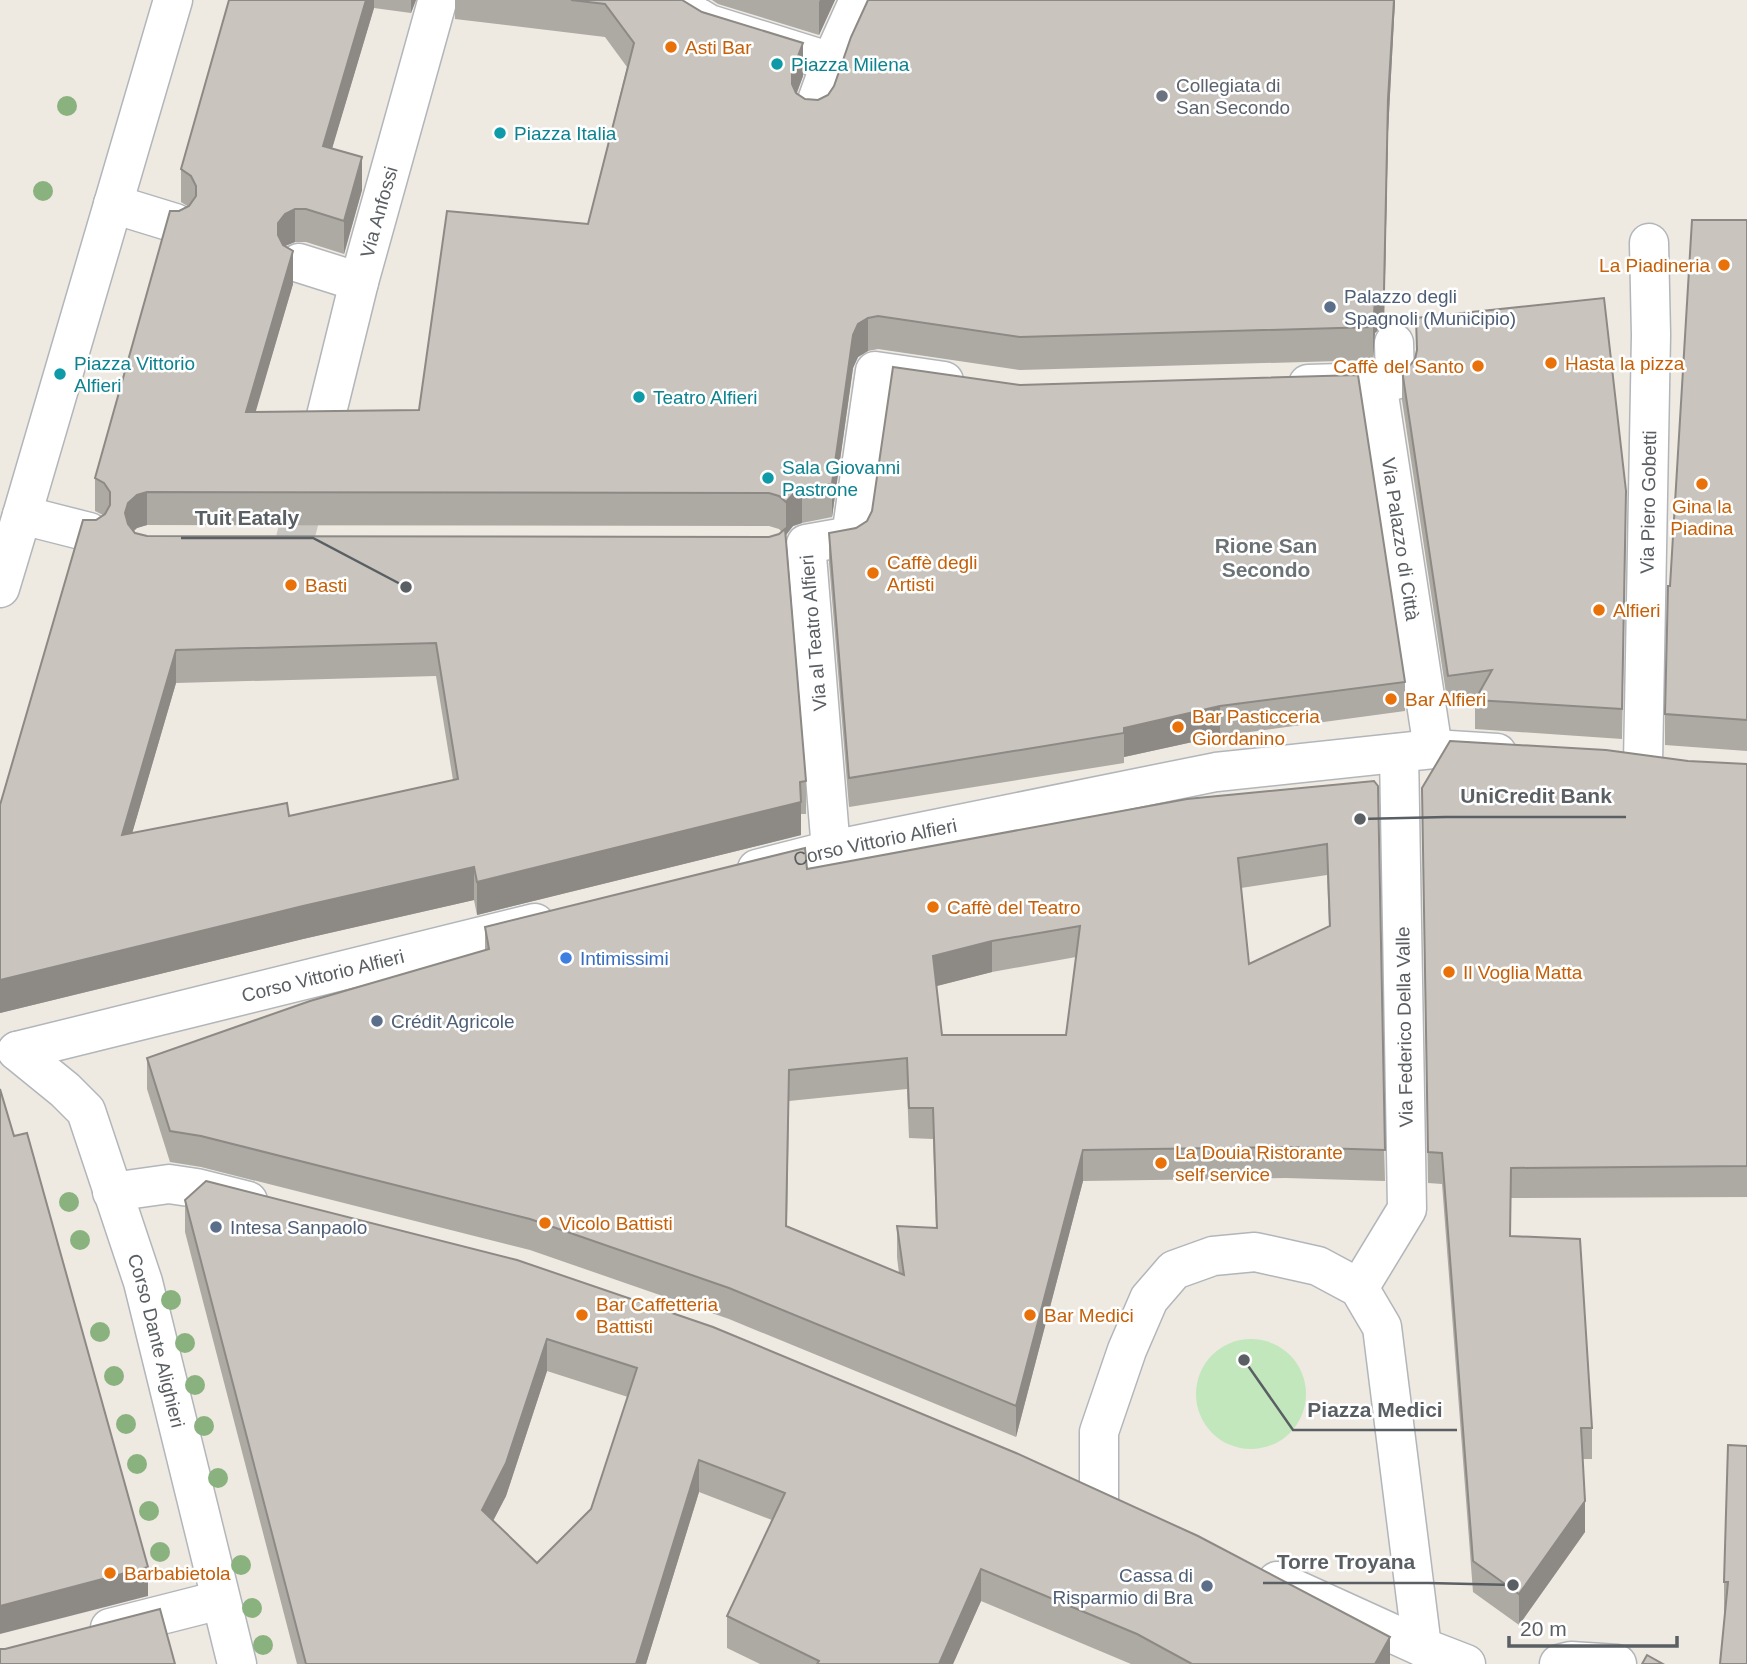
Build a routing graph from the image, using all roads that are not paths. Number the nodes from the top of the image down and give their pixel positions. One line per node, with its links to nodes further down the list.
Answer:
1 (173, 0): 7 (street)
2 (859, 0): 5 (street)
3 (437, 2): 11 (street, Via Anfossi)
4 (698, 12): 5 (street)
5 (831, 62): 6 (street)
6 (813, 112)
7 (113, 204): 8 (street); 17 (street)
8 (176, 223)
9 (1649, 243): 22 (street, Via Piero Gobetti)
10 (299, 263): 11 (street)
11 (359, 282): 16 (street, Via Anfossi)
12 (1394, 343): 13 (street)
13 (1377, 382): 14 (street); 20 (street, Via Palazzo di Città)
14 (1267, 385)
15 (980, 386): 23 (street, Via al Teatro Alfieri)
16 (324, 424)
17 (22, 515): 18 (street); 19 (street)
18 (89, 532)
19 (0, 588)
20 (1416, 751): 21 (street, Corso Vittorio Alfieri); 23 (street, Corso Vittorio Alfieri); 29 (street, Via Federico Della Valle)
21 (1527, 755)
22 (1643, 763)
23 (831, 850): 24 (street, Corso Vittorio Alfieri)
24 (722, 877)
25 (573, 914): 26 (street, Corso Vittorio Alfieri)
26 (6, 1056): 27 (street, Corso Dante Alighieri)
27 (112, 1192): 28 (street); 32 (street, Corso Dante Alighieri)
28 (287, 1211)
29 (1359, 1288): 30 (street); 34 (street)
30 (1062, 1482)
31 (1250, 1569): 34 (street)
32 (220, 1600): 33 (street); 35 (street, Corso Dante Alighieri)
33 (77, 1637)
34 (1417, 1656): 36 (street)
35 (237, 1664)
36 (1466, 1664)
37 (1559, 1664): 38 (street)
38 (1617, 1664)

